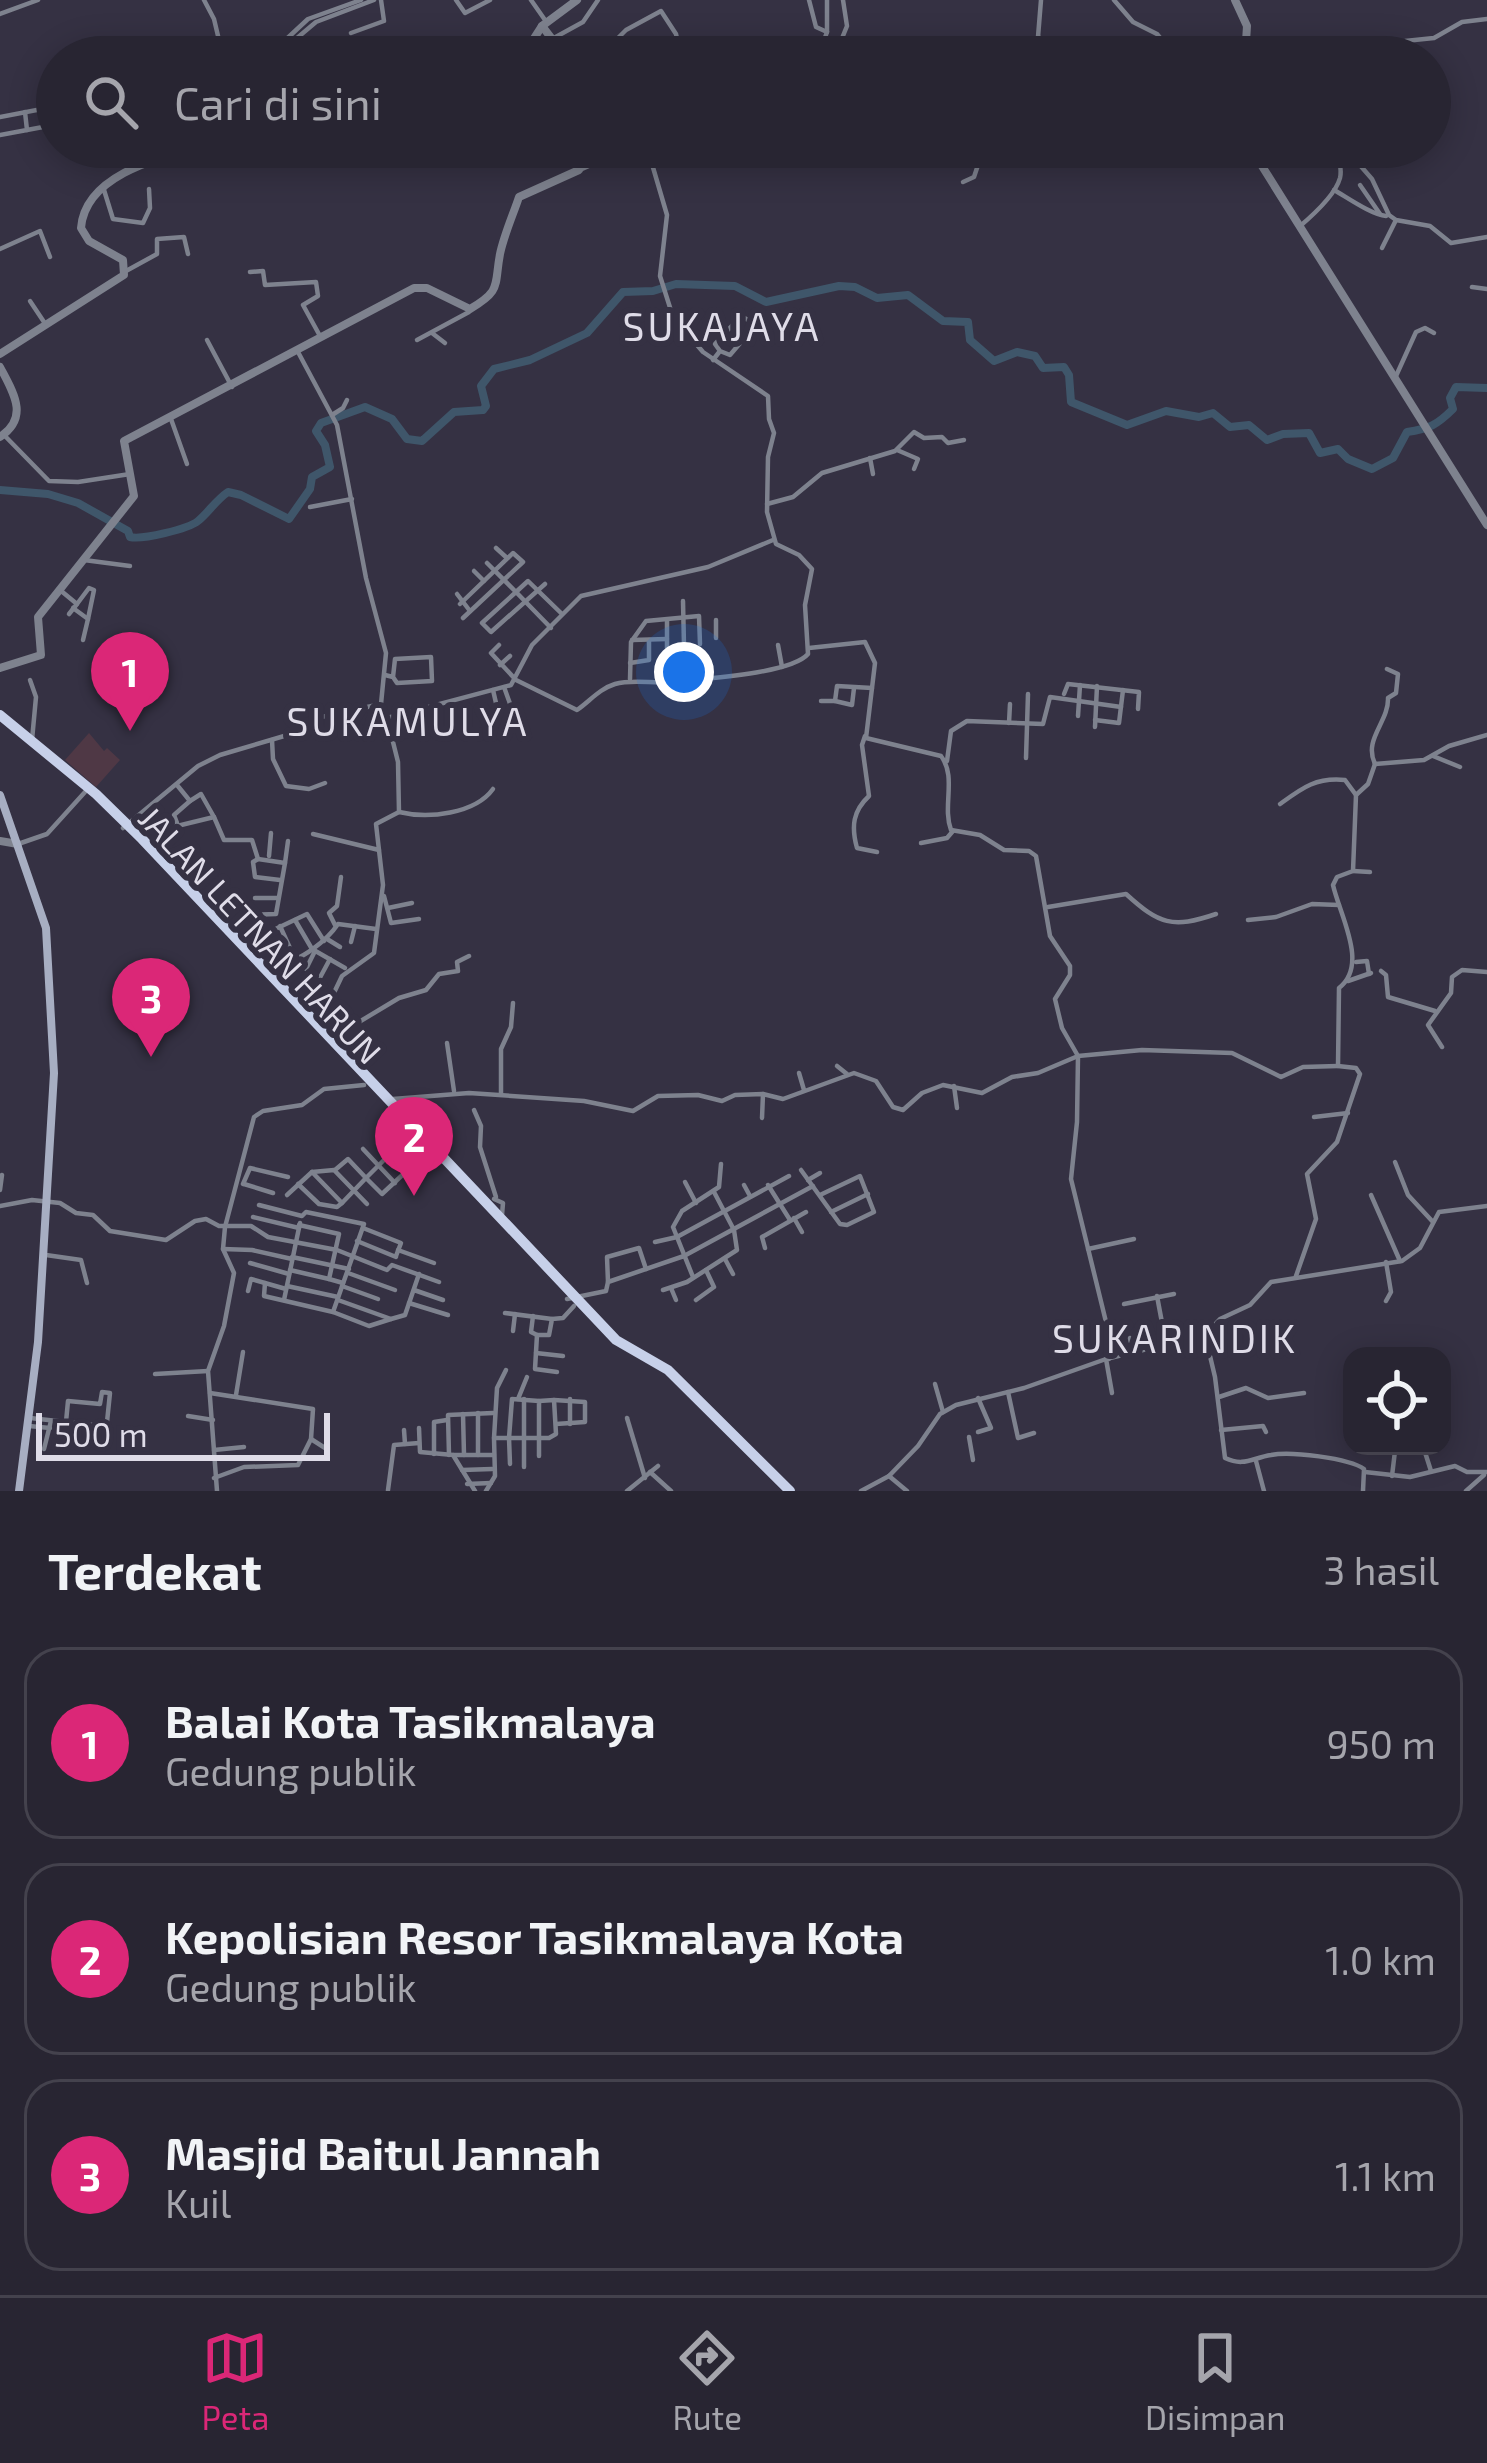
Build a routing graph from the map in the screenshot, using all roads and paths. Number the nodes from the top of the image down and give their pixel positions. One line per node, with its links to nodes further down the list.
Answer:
1 (38, 0): 18 (street)
2 (204, 0): 23 (street)
3 (362, 0): 17 (street)
4 (377, 0): 17 (street); 22 (street)
5 (456, 0): 16 (street)
6 (490, 0): 16 (street)
7 (531, 0): 20 (street)
8 (577, 0): 20 (street)
9 (598, 0): 27 (street)
10 (809, 0): 21 (street)
11 (827, 0): 21 (street)
12 (843, 0): 31 (street)
13 (1041, 0): 32 (street)
14 (1114, 0): 33 (street)
15 (1235, 0): 34 (street)
16 (478, 3)
17 (346, 8): 24 (street)
18 (0, 14)
19 (1487, 19): 35 (street)
20 (544, 24): 25 (street); 26 (street)
21 (827, 32): 30 (street)
22 (351, 33)
23 (218, 36)
24 (298, 36)
25 (536, 36)
26 (550, 36)
27 (557, 36)
28 (620, 36): 29 (street)
29 (676, 36)
30 (826, 36)
31 (843, 36)
32 (1038, 36)
33 (1159, 36)
34 (1246, 36)
35 (1437, 36)
36 (36, 111): 37 (street)
37 (25, 112): 38 (street); 40 (street)
38 (0, 117)
39 (36, 128): 40 (street)
40 (27, 130): 41 (street)
41 (0, 135)
42 (131, 168): 53 (street)
43 (584, 168): 49 (street)
44 (653, 168): 79 (street)
45 (977, 168): 50 (street)
46 (1264, 168): 57 (street)
47 (1339, 168): 54 (street)
48 (1363, 168): 55 (street)
49 (579, 170): 68 (street)
50 (963, 182)
51 (1360, 185): 55 (street)
52 (149, 189): 53 (street)
53 (104, 190): 63 (street)
54 (1334, 190): 55 (street); 57 (street)
55 (1384, 216): 56 (street)
56 (1396, 220): 58 (street); 59 (street)
57 (1302, 224): 81 (street)
58 (1487, 237)
59 (1382, 248)
60 (0, 249): 62 (street)
61 (188, 254): 63 (street)
62 (50, 257)
63 (126, 271): 69 (street)
64 (250, 272): 72 (street)
65 (1472, 287): 66 (street)
66 (1487, 289)
67 (30, 302): 69 (street)
68 (470, 309): 70 (street); 72 (street)
69 (46, 325): 78 (street)
70 (432, 333): 74 (street); 75 (street)
71 (1434, 333): 81 (street)
72 (320, 336): 76 (street)
73 (207, 340): 82 (street)
74 (417, 340)
75 (445, 344)
76 (297, 349): 82 (street); 84 (street)
77 (721, 351): 77 (street); 79 (street)
78 (0, 354)
79 (713, 360): 95 (street)
80 (0, 367): 86 (street)
81 (1396, 376): 97 (street)
82 (232, 386): 85 (street)
83 (347, 400): 84 (street)
84 (333, 417): 94 (street)
85 (171, 418): 90 (street); 92 (street)
86 (2, 436): 92 (street)
87 (964, 440): 88 (street)
88 (897, 450): 89 (street); 91 (street)
89 (870, 458): 93 (street); 95 (street)
90 (187, 464)
91 (914, 469)
92 (130, 473): 101 (street)
93 (873, 474)
94 (352, 499): 96 (street); 146 (street)
95 (767, 504): 98 (street)
96 (310, 507)
97 (1487, 525)
98 (773, 540): 122 (street); 139 (street)
99 (496, 548): 100 (street)
100 (507, 558): 105 (street); 108 (street)
101 (85, 560): 103 (street); 111 (street)
102 (487, 563): 105 (street)
103 (130, 566)
104 (474, 571): 107 (street)
105 (495, 571): 107 (street); 108 (street)
106 (536, 574): 109 (street)
107 (484, 581): 119 (street)
108 (505, 581): 113 (street); 121 (street)
109 (528, 581): 112 (street); 113 (street)
110 (545, 584): 112 (street)
111 (60, 590): 120 (street); 144 (street)
112 (538, 590): 116 (street); 118 (street)
113 (516, 592): 118 (street); 128 (street)
114 (457, 594): 119 (street)
115 (556, 594): 116 (street)
116 (550, 601): 122 (street); 123 (street)
117 (683, 601): 125 (street)
118 (526, 602): 123 (street); 128 (street)
119 (461, 603): 121 (street)
120 (73, 609): 126 (street); 126 (street)
121 (471, 612): 124 (street); 128 (street)
122 (561, 613): 129 (street)
123 (537, 614): 129 (street)
124 (464, 617)
125 (682, 617): 127 (street); 131 (street); 138 (street)
126 (88, 619): 132 (street)
127 (667, 620): 133 (street); 134 (street)
128 (482, 623)
129 (549, 626): 148 (street)
130 (726, 628): 131 (street)
131 (700, 632): 135 (street)
132 (83, 640)
133 (632, 640): 134 (street); 141 (street)
134 (649, 640): 141 (street)
135 (700, 644)
136 (499, 645): 142 (street)
137 (778, 645): 143 (street)
138 (684, 646)
139 (808, 648): 143 (street); 154 (street)
140 (510, 656): 142 (street)
141 (633, 663): 149 (street)
142 (500, 665): 148 (street)
143 (782, 667): 149 (street)
144 (0, 668)
145 (1387, 669): 184 (street)
146 (389, 676): 146 (street); 164 (street)
147 (30, 680): 179 (street)
148 (516, 680): 149 (street); 153 (street)
149 (632, 682)
150 (1080, 685): 152 (street); 158 (street); 163 (street)
151 (854, 686): 154 (street); 160 (street); 160 (street)
152 (1097, 686): 156 (street); 161 (street)
153 (504, 687): 155 (street); 169 (street)
154 (872, 688): 178 (street)
155 (493, 690): 162 (street); 172 (street)
156 (1124, 690): 166 (street); 167 (street)
157 (1028, 694): 175 (street)
158 (1063, 699): 163 (street); 170 (street); 175 (street)
159 (821, 700): 160 (street)
160 (835, 701)
161 (1096, 702): 163 (street); 166 (street); 166 (street)
162 (496, 703)
163 (1080, 703): 171 (street)
164 (381, 704): 172 (street); 176 (street)
165 (1010, 704): 174 (street)
166 (1122, 706)
167 (1138, 709)
168 (296, 710): 176 (street)
169 (513, 712)
170 (1062, 713)
171 (1078, 716)
172 (387, 718): 196 (street)
173 (1, 722): 179 (main road, JALAN LETNAN HARUN); 185 (main road, JALAN LETNAN HARUN)
174 (1009, 724): 175 (street); 183 (street)
175 (1027, 724): 182 (street)
176 (303, 725): 180 (street)
177 (1487, 735): 181 (street)
178 (865, 736): 183 (street); 212 (street)
179 (32, 740): 185 (main road, JALAN LETNAN HARUN)
180 (272, 740): 187 (street); 188 (street)
181 (1433, 756): 184 (street); 186 (street)
182 (1026, 758)
183 (946, 761): 202 (street)
184 (1375, 764): 192 (street)
185 (58, 765): 190 (main road, JALAN LETNAN HARUN); 200 (main road, JALAN LETNAN HARUN)
186 (1460, 767)
187 (176, 784): 193 (street); 200 (street)
188 (326, 784)
189 (493, 789): 196 (street)
190 (85, 792): 200 (main road, JALAN LETNAN HARUN); 209 (street)
191 (0, 795): 209 (main road)
192 (1356, 795): 194 (street); 216 (street)
193 (190, 801): 195 (street); 199 (street)
194 (1280, 804)
195 (209, 808): 197 (street); 198 (street)
196 (399, 812): 211 (street)
197 (214, 817): 198 (street); 205 (street)
198 (196, 820): 199 (street)
199 (178, 824): 210 (street)
200 (125, 826): 210 (main road); 231 (main road, JALAN LETNAN HARUN)
201 (254, 830): 205 (street)
202 (953, 832): 208 (street); 227 (street)
203 (271, 833): 214 (street)
204 (313, 834): 211 (street)
205 (252, 840): 213 (street)
206 (288, 841): 215 (street)
207 (0, 842): 209 (street)
208 (921, 843)
209 (20, 844): 314 (main road)
210 (150, 848): 231 (main road)
211 (379, 850): 220 (street)
212 (877, 852)
213 (258, 856): 214 (street); 219 (street)
214 (269, 858): 215 (street)
215 (285, 863): 219 (street)
216 (1354, 868): 217 (street); 226 (street)
217 (1370, 872)
218 (340, 877): 235 (street)
219 (280, 880): 223 (street)
220 (382, 891): 228 (street); 239 (street)
221 (399, 891): 225 (street)
222 (255, 898): 223 (street)
223 (278, 898): 230 (street)
224 (412, 903): 225 (street)
225 (401, 905): 228 (street)
226 (1339, 905): 234 (street); 249 (street)
227 (1048, 907): 229 (street); 262 (street)
228 (387, 908): 232 (street)
229 (1216, 914)
230 (250, 915)
231 (214, 919): 248 (main road, JALAN LETNAN HARUN); 265 (main road, JALAN LETNAN HARUN)
232 (418, 919)
233 (296, 920): 236 (street); 240 (street); 244 (street)
234 (1248, 920)
235 (335, 925): 237 (street); 240 (street)
236 (280, 926): 241 (street); 246 (street)
237 (355, 926): 239 (street); 242 (street)
238 (248, 928): 241 (street)
239 (376, 928): 252 (street)
240 (326, 940): 243 (street); 244 (street)
241 (264, 942): 248 (street); 250 (street)
242 (351, 942)
243 (340, 947)
244 (312, 951): 246 (street); 247 (street); 251 (street)
245 (470, 956): 259 (street)
246 (294, 957): 250 (street)
247 (330, 958): 252 (street); 256 (street)
248 (257, 962): 250 (street); 259 (main road, JALAN LETNAN HARUN)
249 (1354, 962): 255 (street); 255 (street)
250 (279, 963)
251 (305, 969)
252 (346, 969): 259 (street)
253 (1381, 971): 258 (street)
254 (1487, 972): 258 (street)
255 (1347, 982): 264 (street)
256 (316, 985)
257 (513, 1003): 272 (street)
258 (1435, 1011): 261 (street)
259 (332, 1039): 265 (main road, JALAN LETNAN HARUN)
260 (448, 1043): 271 (street)
261 (1442, 1047)
262 (1078, 1056): 264 (street); 269 (street); 348 (street)
263 (837, 1066): 267 (street)
264 (1338, 1066): 277 (street)
265 (353, 1068): 268 (main road, JALAN LETNAN HARUN); 274 (main road, JALAN LETNAN HARUN)
266 (799, 1073): 270 (street)
267 (847, 1074): 269 (street); 270 (street)
268 (364, 1085): 280 (main road, JALAN LETNAN HARUN); 298 (street)
269 (954, 1086): 275 (street)
270 (804, 1090): 273 (street)
271 (454, 1093): 272 (street); 274 (street)
272 (501, 1094): 273 (street)
273 (764, 1094): 278 (street)
274 (387, 1100): 280 (main road, JALAN LETNAN HARUN)
275 (957, 1108)
276 (474, 1109): 313 (street)
277 (1348, 1113): 279 (street); 368 (street)
278 (763, 1118)
279 (1314, 1118)
280 (416, 1136): 283 (main road, JALAN LETNAN HARUN); 320 (main road, JALAN LETNAN HARUN)
281 (380, 1142): 284 (street)
282 (363, 1149): 287 (street)
283 (428, 1152): 290 (street); 331 (main road, JALAN LETNAN HARUN)
284 (391, 1154): 287 (street); 290 (street)
285 (1395, 1162): 330 (street)
286 (722, 1164): 306 (street)
287 (379, 1166): 296 (street); 299 (street)
288 (335, 1170): 291 (street); 296 (street); 305 (street)
289 (801, 1170): 300 (street)
290 (407, 1171): 299 (street)
291 (312, 1172): 301 (street); 315 (street)
292 (820, 1173): 300 (street)
293 (2, 1175): 304 (street)
294 (789, 1176): 303 (street)
295 (288, 1178): 298 (street)
296 (366, 1178): 299 (street); 305 (street)
297 (685, 1182): 316 (street)
298 (240, 1183): 307 (street); 332 (street)
299 (395, 1183)
300 (811, 1183): 312 (street); 317 (street)
301 (298, 1184): 309 (street); 315 (street)
302 (744, 1185): 311 (street)
303 (768, 1186): 311 (street); 317 (street)
304 (0, 1190)
305 (354, 1190): 315 (street); 319 (street)
306 (714, 1192): 316 (street); 323 (street)
307 (273, 1193)
308 (868, 1194): 312 (street); 325 (street); 325 (street)
309 (286, 1195)
310 (1371, 1195): 355 (street)
311 (750, 1196): 323 (street)
312 (820, 1196): 325 (street)
313 (496, 1198): 320 (street); 331 (street)
314 (47, 1202): 321 (street); 332 (street); 350 (main road)
315 (341, 1203)
316 (696, 1203): 339 (street)
317 (780, 1203): 328 (street); 336 (street)
318 (260, 1204): 326 (street)
319 (367, 1204)
320 (484, 1204): 331 (main road, JALAN LETNAN HARUN)
321 (0, 1206)
322 (1487, 1206): 330 (street)
323 (723, 1211): 336 (street); 339 (street)
324 (806, 1212): 328 (street)
325 (831, 1212)
326 (302, 1216): 333 (street); 334 (street)
327 (383, 1219): 338 (street)
328 (792, 1219): 335 (street); 337 (street)
329 (249, 1221): 332 (street); 333 (street); 343 (street)
330 (1433, 1222): 355 (street)
331 (501, 1224): 384 (main road, JALAN LETNAN HARUN)
332 (225, 1227): 346 (street)
333 (299, 1227): 343 (street); 347 (street)
334 (363, 1228): 338 (street); 342 (street)
335 (776, 1229): 340 (street); 345 (street)
336 (734, 1230): 352 (street); 354 (street)
337 (802, 1232)
338 (376, 1233): 349 (street)
339 (676, 1237): 344 (street); 352 (street)
340 (780, 1237)
341 (1134, 1239): 348 (street)
342 (357, 1241): 349 (street); 351 (street)
343 (296, 1242): 347 (street); 353 (street)
344 (655, 1242)
345 (765, 1247)
346 (223, 1249): 353 (street); 409 (street)
347 (337, 1250): 351 (street); 360 (street)
348 (1088, 1250): 407 (street)
349 (397, 1253): 358 (street); 359 (street)
350 (43, 1255): 372 (street); 436 (main road)
351 (351, 1256): 359 (street); 363 (street)
352 (684, 1256): 361 (street); 367 (street)
353 (292, 1258): 360 (street); 364 (street)
354 (725, 1259): 362 (street); 366 (street)
355 (1400, 1261): 356 (street)
356 (1386, 1262): 368 (street); 387 (street)
357 (250, 1263): 364 (street)
358 (434, 1263)
359 (392, 1264): 365 (street)
360 (332, 1265): 363 (street); 369 (street)
361 (646, 1269): 371 (street); 371 (street)
362 (706, 1270): 367 (street); 386 (street)
363 (348, 1271): 374 (street); 377 (street)
364 (290, 1272): 369 (street); 375 (street)
365 (419, 1274): 370 (street); 376 (street)
366 (733, 1274)
367 (693, 1276): 385 (street)
368 (1296, 1276): 400 (street)
369 (328, 1279): 374 (street)
370 (439, 1282)
371 (608, 1282): 384 (street)
372 (88, 1283)
373 (265, 1283): 375 (street); 378 (street); 382 (street)
374 (343, 1284): 381 (street); 383 (street)
375 (284, 1288): 381 (street); 382 (street)
376 (413, 1289): 388 (street); 390 (street)
377 (395, 1290)
378 (248, 1291)
379 (1174, 1294): 380 (street)
380 (1157, 1296): 389 (street); 402 (street)
381 (338, 1298): 391 (street); 396 (street)
382 (280, 1299): 391 (street)
383 (378, 1299)
384 (573, 1299): 397 (street); 454 (main road, JALAN LETNAN HARUN); 454 (main road, JALAN LETNAN HARUN)
385 (676, 1300)
386 (696, 1300)
387 (1386, 1301)
388 (409, 1303): 390 (street); 396 (street)
389 (1124, 1304)
390 (430, 1310): 394 (street)
391 (333, 1312): 396 (street)
392 (505, 1313): 393 (street)
393 (515, 1314): 395 (street); 398 (street)
394 (448, 1315)
395 (533, 1316): 397 (street); 399 (street)
396 (391, 1319)
397 (551, 1319): 399 (street)
398 (513, 1331)
399 (537, 1335): 404 (street)
400 (1205, 1335): 402 (street); 420 (street)
401 (1130, 1337): 405 (street)
402 (1166, 1344): 405 (street)
403 (243, 1352): 419 (street)
404 (536, 1353): 406 (street); 410 (street)
405 (1133, 1353): 407 (street)
406 (563, 1356)
407 (1107, 1359): 415 (street); 417 (street)
408 (506, 1370): 430 (street)
409 (208, 1371): 411 (street); 416 (street)
410 (557, 1372)
411 (155, 1374)
412 (527, 1377): 422 (street)
413 (934, 1384): 428 (street)
414 (538, 1386): 423 (street)
415 (1008, 1392): 421 (street); 448 (street)
416 (210, 1393): 419 (street); 434 (street)
417 (1112, 1393)
418 (1304, 1393): 420 (street)
419 (236, 1394): 455 (street)
420 (1218, 1397): 445 (street)
421 (978, 1398): 428 (street); 446 (street)
422 (521, 1399): 423 (street); 451 (street); 452 (street)
423 (536, 1400): 424 (street); 453 (street)
424 (554, 1400): 425 (street); 440 (street)
425 (570, 1400): 438 (street); 441 (street)
426 (100, 1404): 427 (street); 427 (street); 437 (street)
427 (109, 1406): 437 (street)
428 (943, 1412): 483 (street)
429 (478, 1413): 430 (street); 431 (street); 468 (street)
430 (493, 1413): 450 (street)
431 (463, 1414): 435 (street); 467 (street)
432 (188, 1416): 434 (street)
433 (627, 1418): 482 (street)
434 (214, 1420): 461 (street)
435 (448, 1420): 464 (street); 466 (street)
436 (30, 1422): 439 (street); 489 (main road)
437 (66, 1422): 439 (street)
438 (585, 1422): 441 (street); 442 (street)
439 (51, 1424): 460 (street)
440 (556, 1424): 441 (street); 453 (street)
441 (570, 1424)
442 (596, 1424)
443 (419, 1428): 456 (street)
444 (404, 1430): 457 (street)
445 (1221, 1430): 447 (street); 473 (street)
446 (978, 1432)
447 (1266, 1432)
448 (1034, 1433)
449 (969, 1437): 472 (street)
450 (494, 1438): 451 (street); 465 (street)
451 (509, 1438): 452 (street); 474 (street)
452 (524, 1438): 453 (street); 475 (street)
453 (538, 1438): 471 (street)
454 (733, 1438): 495 (main road, JALAN LETNAN HARUN)
455 (311, 1439): 459 (street); 463 (street)
456 (419, 1443): 457 (street); 464 (street)
457 (405, 1444): 488 (street)
458 (244, 1447): 461 (street)
459 (325, 1448)
460 (44, 1449)
461 (214, 1450): 485 (street)
462 (292, 1450): 463 (street)
463 (304, 1453): 485 (street)
464 (434, 1454): 466 (street)
465 (494, 1454): 468 (street); 477 (street)
466 (451, 1455): 467 (street); 478 (street)
467 (464, 1455): 468 (street)
468 (478, 1455)
469 (1395, 1455): 484 (street)
470 (1426, 1455): 479 (street)
471 (539, 1456)
472 (974, 1460)
473 (1256, 1461): 480 (street); 498 (street)
474 (509, 1465)
475 (524, 1466)
476 (658, 1466): 482 (street)
477 (495, 1469): 478 (street); 487 (street)
478 (462, 1470): 486 (street)
479 (1431, 1471): 481 (street); 484 (street)
480 (1364, 1472): 484 (street); 499 (street)
481 (1485, 1474): 500 (street)
482 (648, 1475): 493 (street); 494 (street)
483 (889, 1476): 496 (street); 497 (street)
484 (1392, 1476)
485 (214, 1478): 490 (street)
486 (467, 1484): 487 (street); 491 (street)
487 (491, 1484): 492 (street)
488 (388, 1490)
489 (19, 1491)
490 (217, 1491)
491 (475, 1491)
492 (486, 1491)
493 (628, 1491)
494 (671, 1491)
495 (787, 1491)
496 (861, 1491)
497 (908, 1491)
498 (1264, 1491)
499 (1363, 1491)
500 (1466, 1491)

